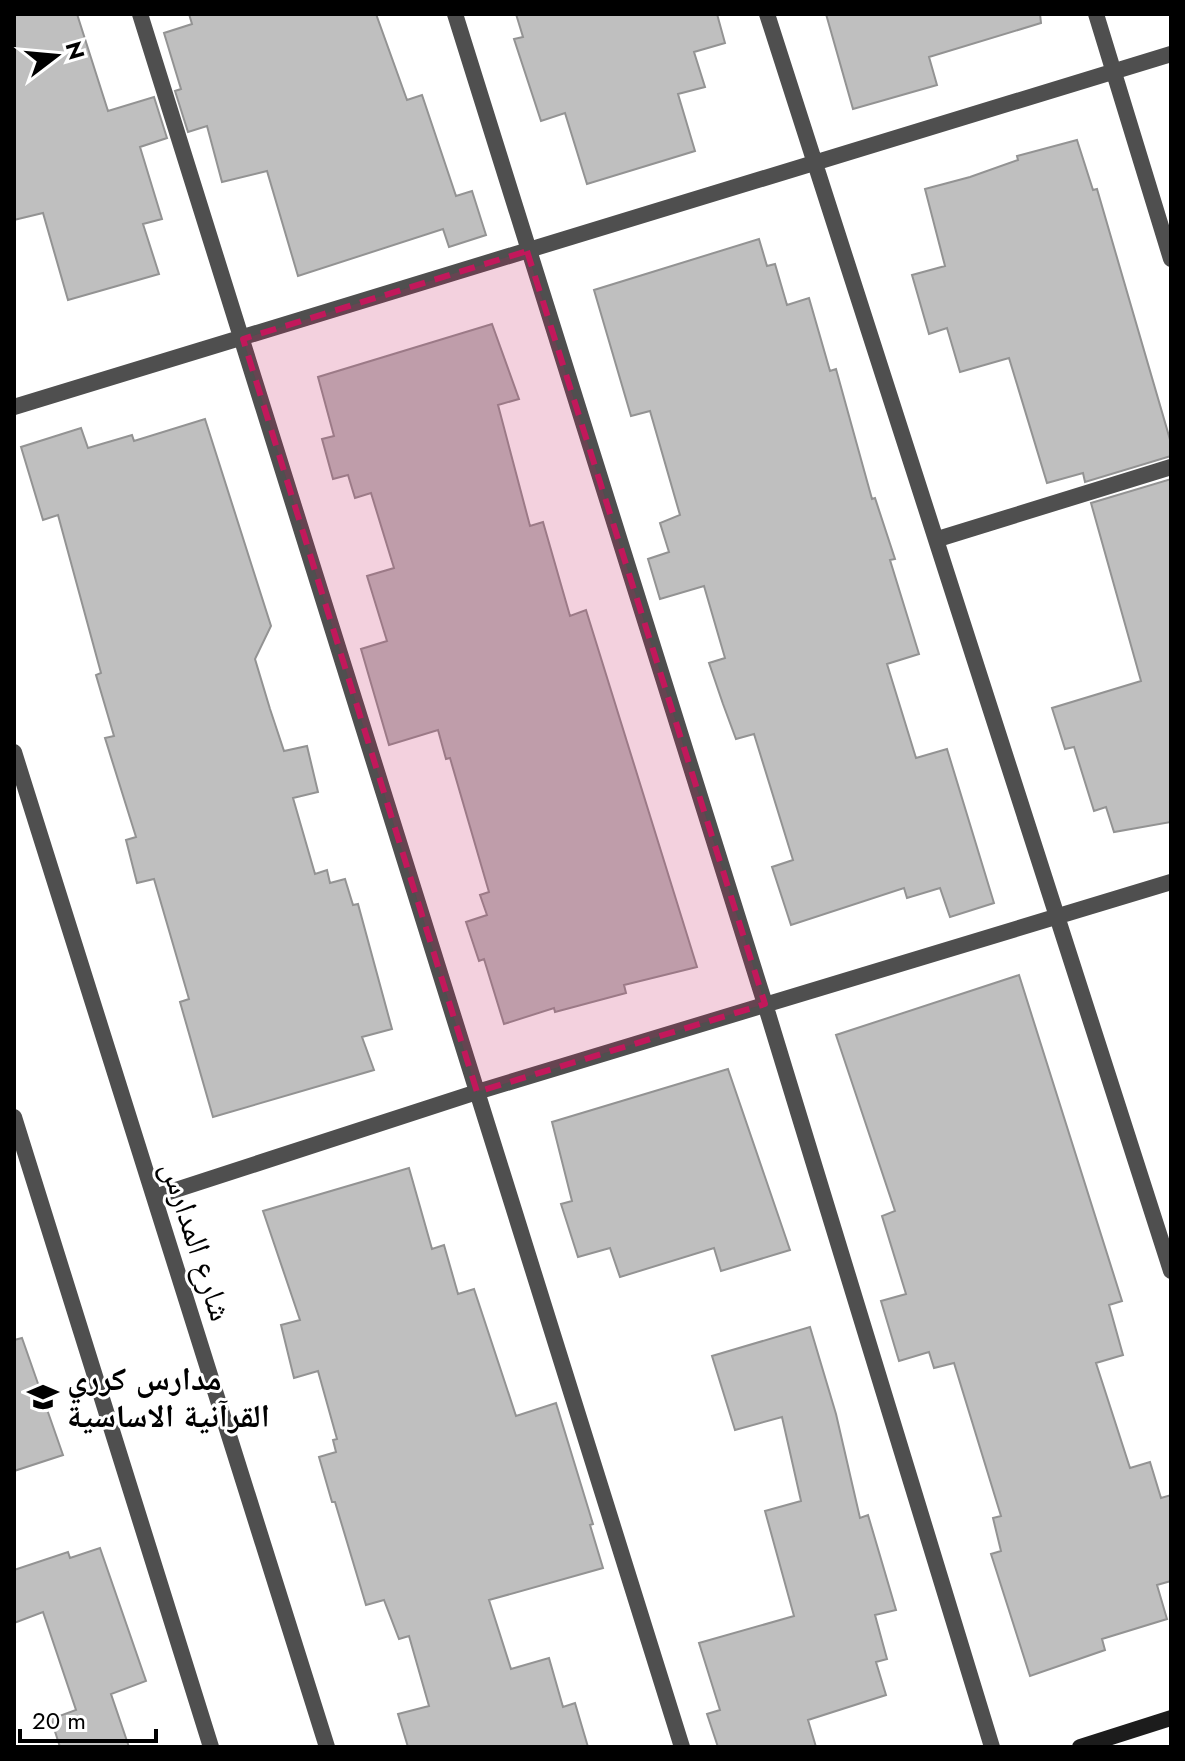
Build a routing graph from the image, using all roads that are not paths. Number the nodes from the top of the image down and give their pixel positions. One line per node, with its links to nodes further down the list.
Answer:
1 (140, 14): 10 (street)
2 (455, 14): 8 (street)
3 (767, 14): 7 (street)
4 (1096, 14): 6 (street)
5 (1171, 54): 6 (street)
6 (1114, 71): 7 (street); 9 (street)
7 (814, 165): 8 (street); 13 (street)
8 (527, 251): 10 (street); 17 (street)
9 (1171, 259)
10 (243, 339): 11 (street); 18 (street)
11 (14, 407)
12 (1171, 467): 13 (street)
13 (938, 539): 16 (street)
14 (14, 752): 20 (street, شارع المدارس)
15 (1171, 882): 16 (street)
16 (1056, 916): 17 (street); 21 (street)
17 (765, 1004): 18 (street); 26 (street)
18 (477, 1092): 20 (street); 25 (street)
19 (14, 1117): 23 (street)
20 (154, 1197): 24 (street, شارع المدارس)
21 (1171, 1271)
22 (1171, 1718): 27 (street)
23 (211, 1747)
24 (327, 1747)
25 (682, 1747)
26 (992, 1747)
27 (1080, 1747)

